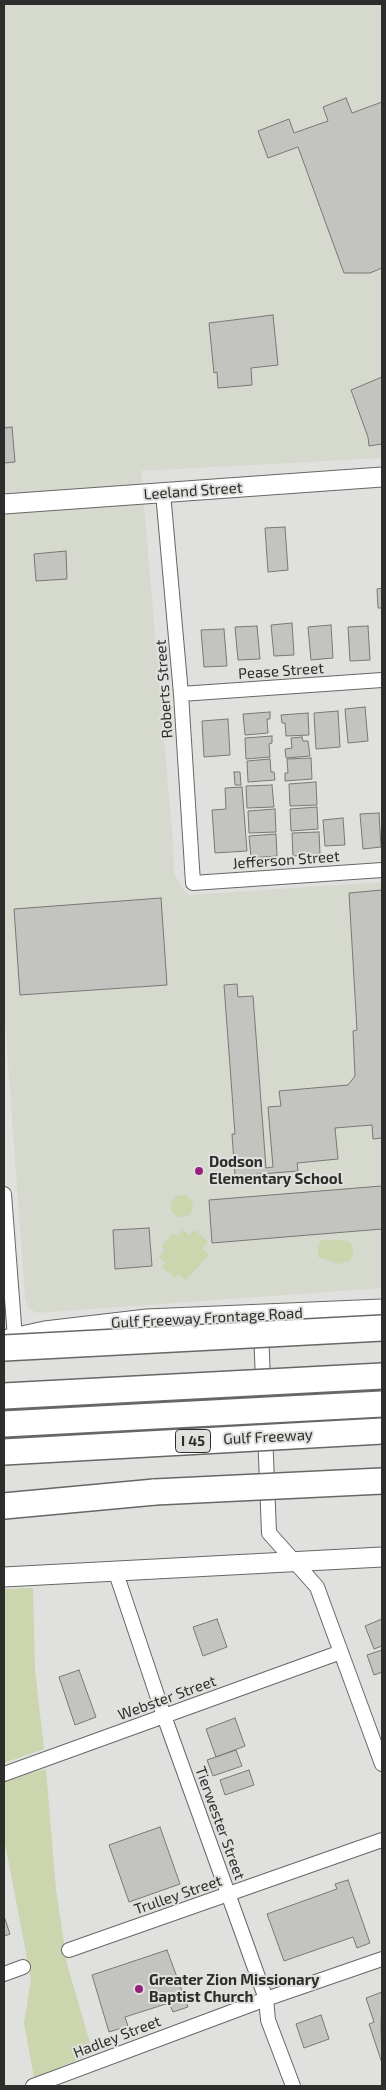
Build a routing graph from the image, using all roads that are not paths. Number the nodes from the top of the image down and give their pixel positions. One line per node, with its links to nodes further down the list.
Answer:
1 (382, 477): 2 (main road, Leeland Street)
2 (163, 493): 3 (main road, Leeland Street); 5 (street, Roberts Street)
3 (4, 504)
4 (382, 680): 5 (street, Pease Street)
5 (181, 694): 7 (street, Roberts Street)
6 (382, 870): 7 (street, Jefferson Street)
7 (193, 883)
8 (4, 1194): 12 (street)
9 (382, 1310): 10 (main road, Gulf Freeway Frontage Road)
10 (260, 1315): 12 (main road, Gulf Freeway Frontage Road); 24 (street)
11 (382, 1328): 12 (highway, bridge)
12 (7, 1342)
13 (382, 1376): 14 (highway, bridge)
14 (4, 1396)
15 (382, 1404): 16 (highway, Gulf Freeway / I 45, bridge)
16 (4, 1424)
17 (382, 1431): 18 (highway, Gulf Freeway / I 45, bridge)
18 (4, 1452)
19 (382, 1481): 20 (highway, bridge)
20 (155, 1492): 21 (highway); 22 (highway)
21 (4, 1500)
22 (4, 1506)
23 (382, 1556): 24 (main road)
24 (295, 1562): 25 (main road); 27 (street)
25 (115, 1570): 26 (main road); 28 (street, Tierwester Street)
26 (4, 1577)
27 (341, 1652): 28 (street, Webster Street); 29 (street)
28 (164, 1716): 30 (street, Webster Street); 32 (street, Tierwester Street)
29 (382, 1764)
30 (4, 1774)
31 (382, 1840): 32 (street, Trulley Street)
32 (229, 1895): 33 (street, Trulley Street); 37 (street, Tierwester Street)
33 (69, 1950)
34 (382, 1959): 37 (street, Hadley Street)
35 (23, 1967): 36 (street)
36 (4, 1974)
37 (266, 1999): 38 (street, Hadley Street); 39 (street, Tierwester Street)
38 (33, 2086)
39 (293, 2086)

